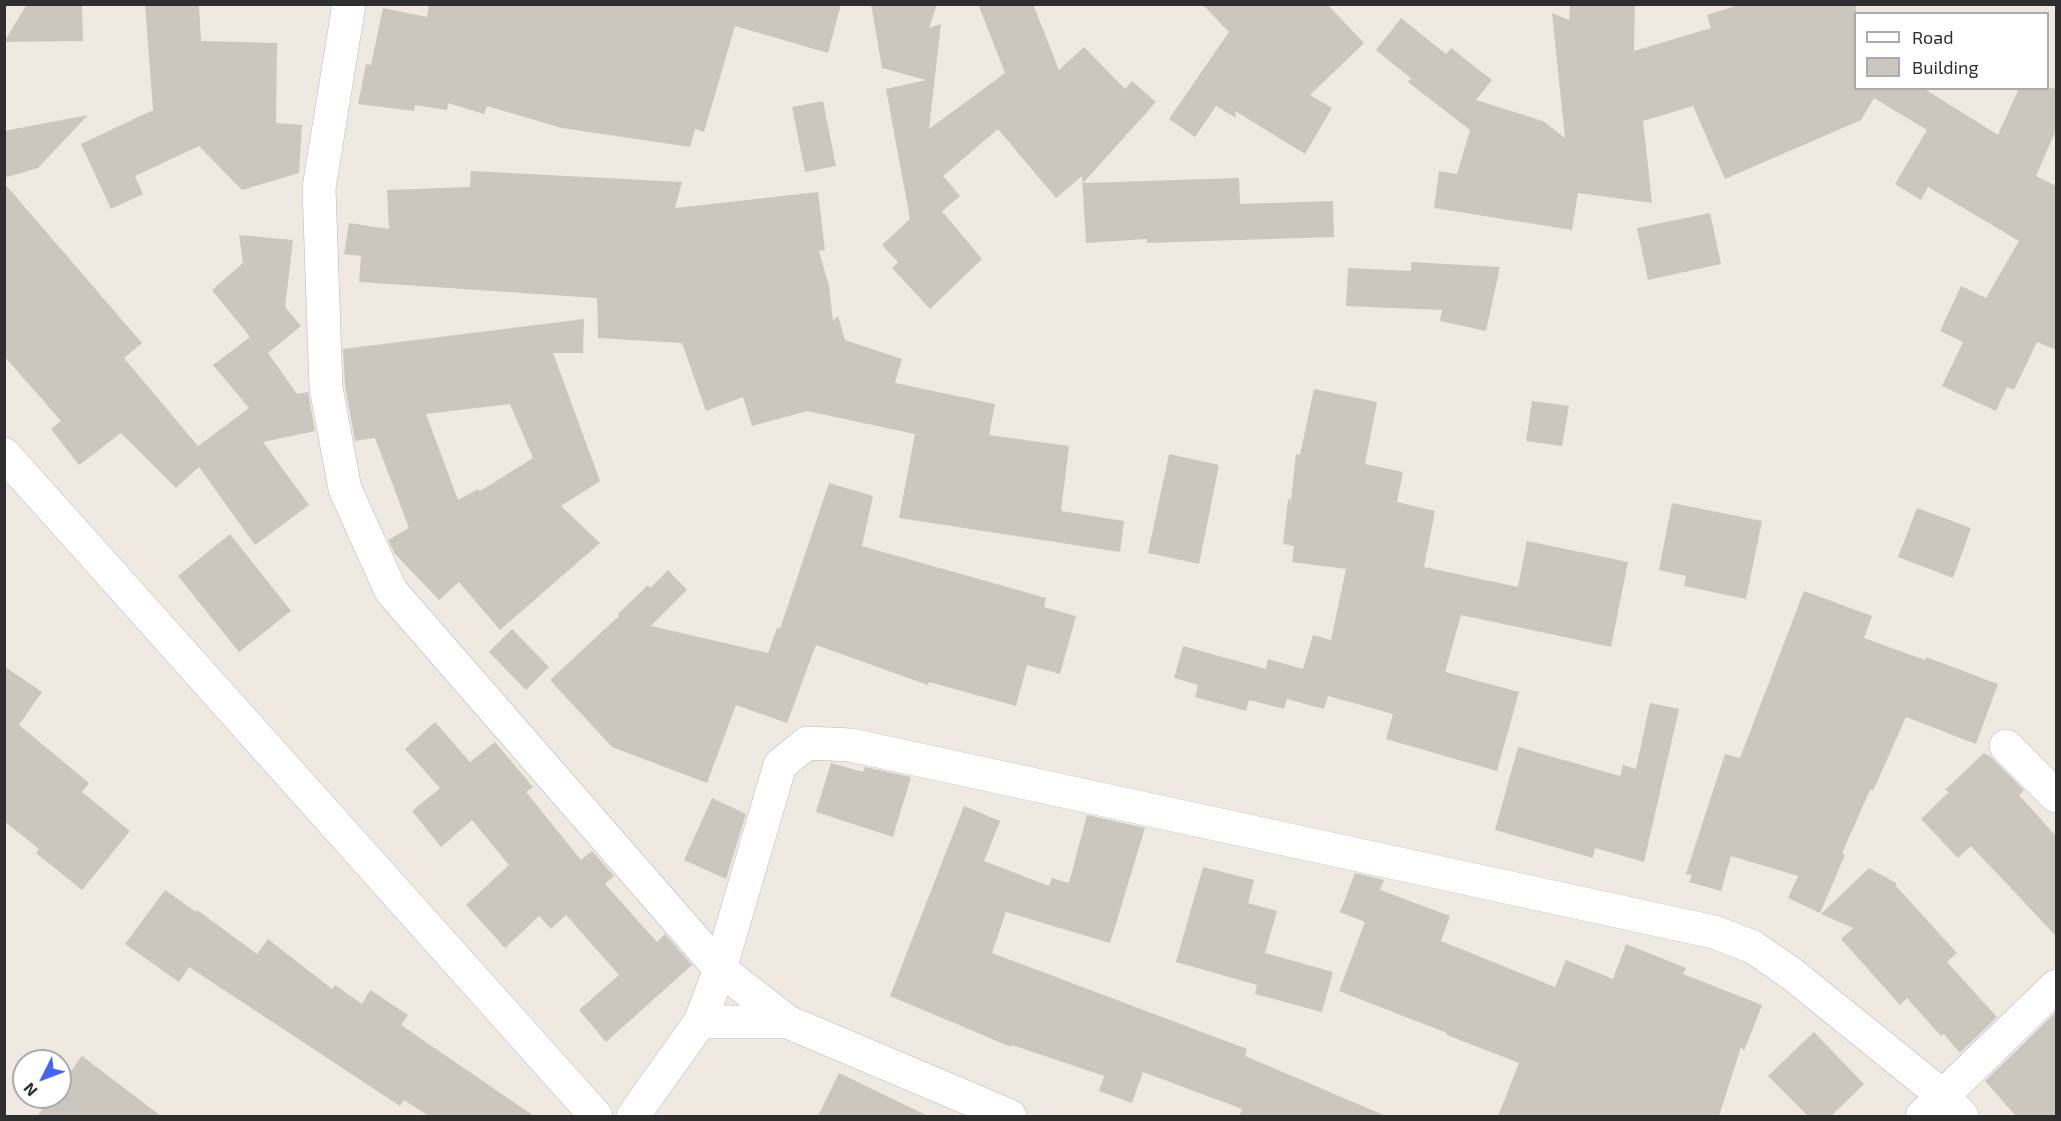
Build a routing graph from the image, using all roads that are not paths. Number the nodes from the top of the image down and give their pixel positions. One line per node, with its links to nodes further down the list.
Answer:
1 (349, 4): 5 (street)
2 (4, 454): 10 (street)
3 (2006, 746): 4 (street)
4 (2056, 796)
5 (720, 969): 7 (street); 8 (street); 9 (street)
6 (2056, 986): 9 (street)
7 (700, 1022): 8 (street); 11 (street)
8 (788, 1022): 12 (street)
9 (1942, 1109)
10 (596, 1116)
11 (633, 1116)
12 (1010, 1116)

